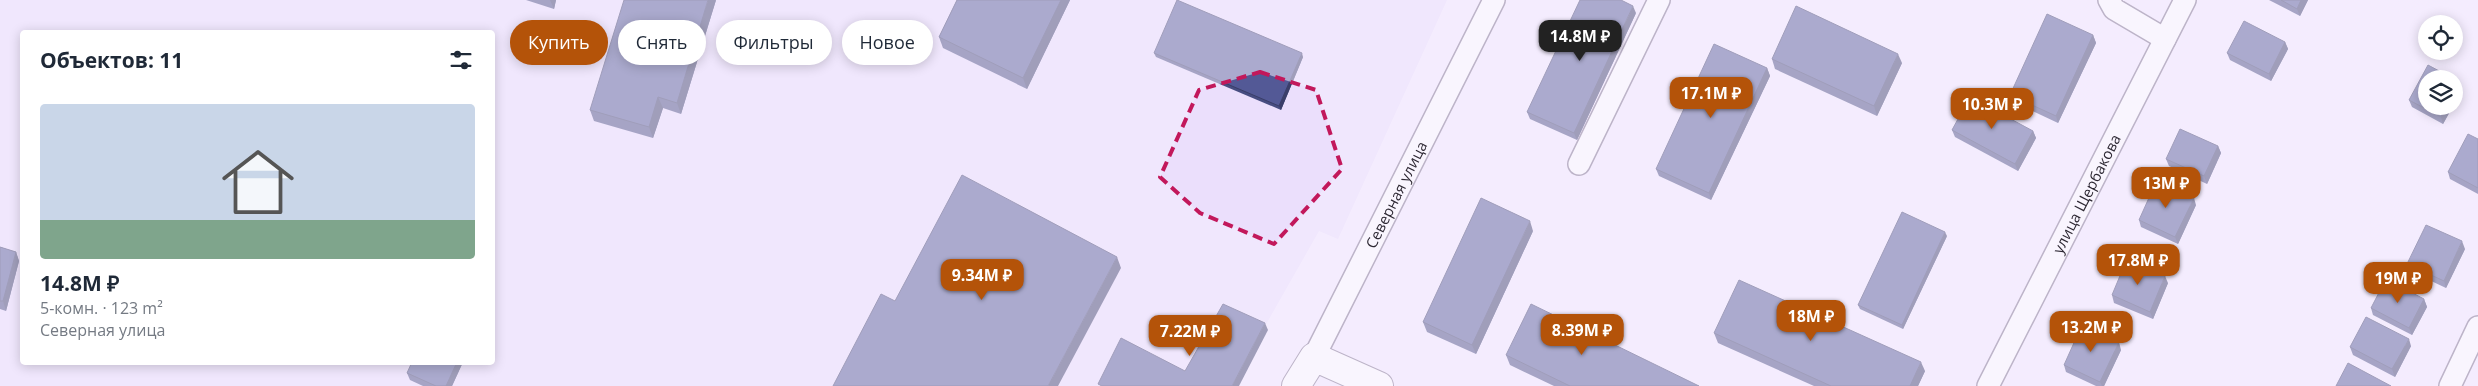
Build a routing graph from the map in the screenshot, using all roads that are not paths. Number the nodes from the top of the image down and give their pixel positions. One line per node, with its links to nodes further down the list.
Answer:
1 (1494, 0): 8 (street, Северная улица)
2 (1659, 0): 6 (street)
3 (2109, 0): 5 (street)
4 (2185, 0): 5 (street, улица Щербакова)
5 (2165, 39): 11 (street, улица Щербакова)
6 (1579, 164)
7 (2478, 327): 12 (street)
8 (1314, 358): 9 (street, Северная улица); 10 (street)
9 (1296, 386)
10 (1379, 386)
11 (1988, 386)
12 (2450, 386)

